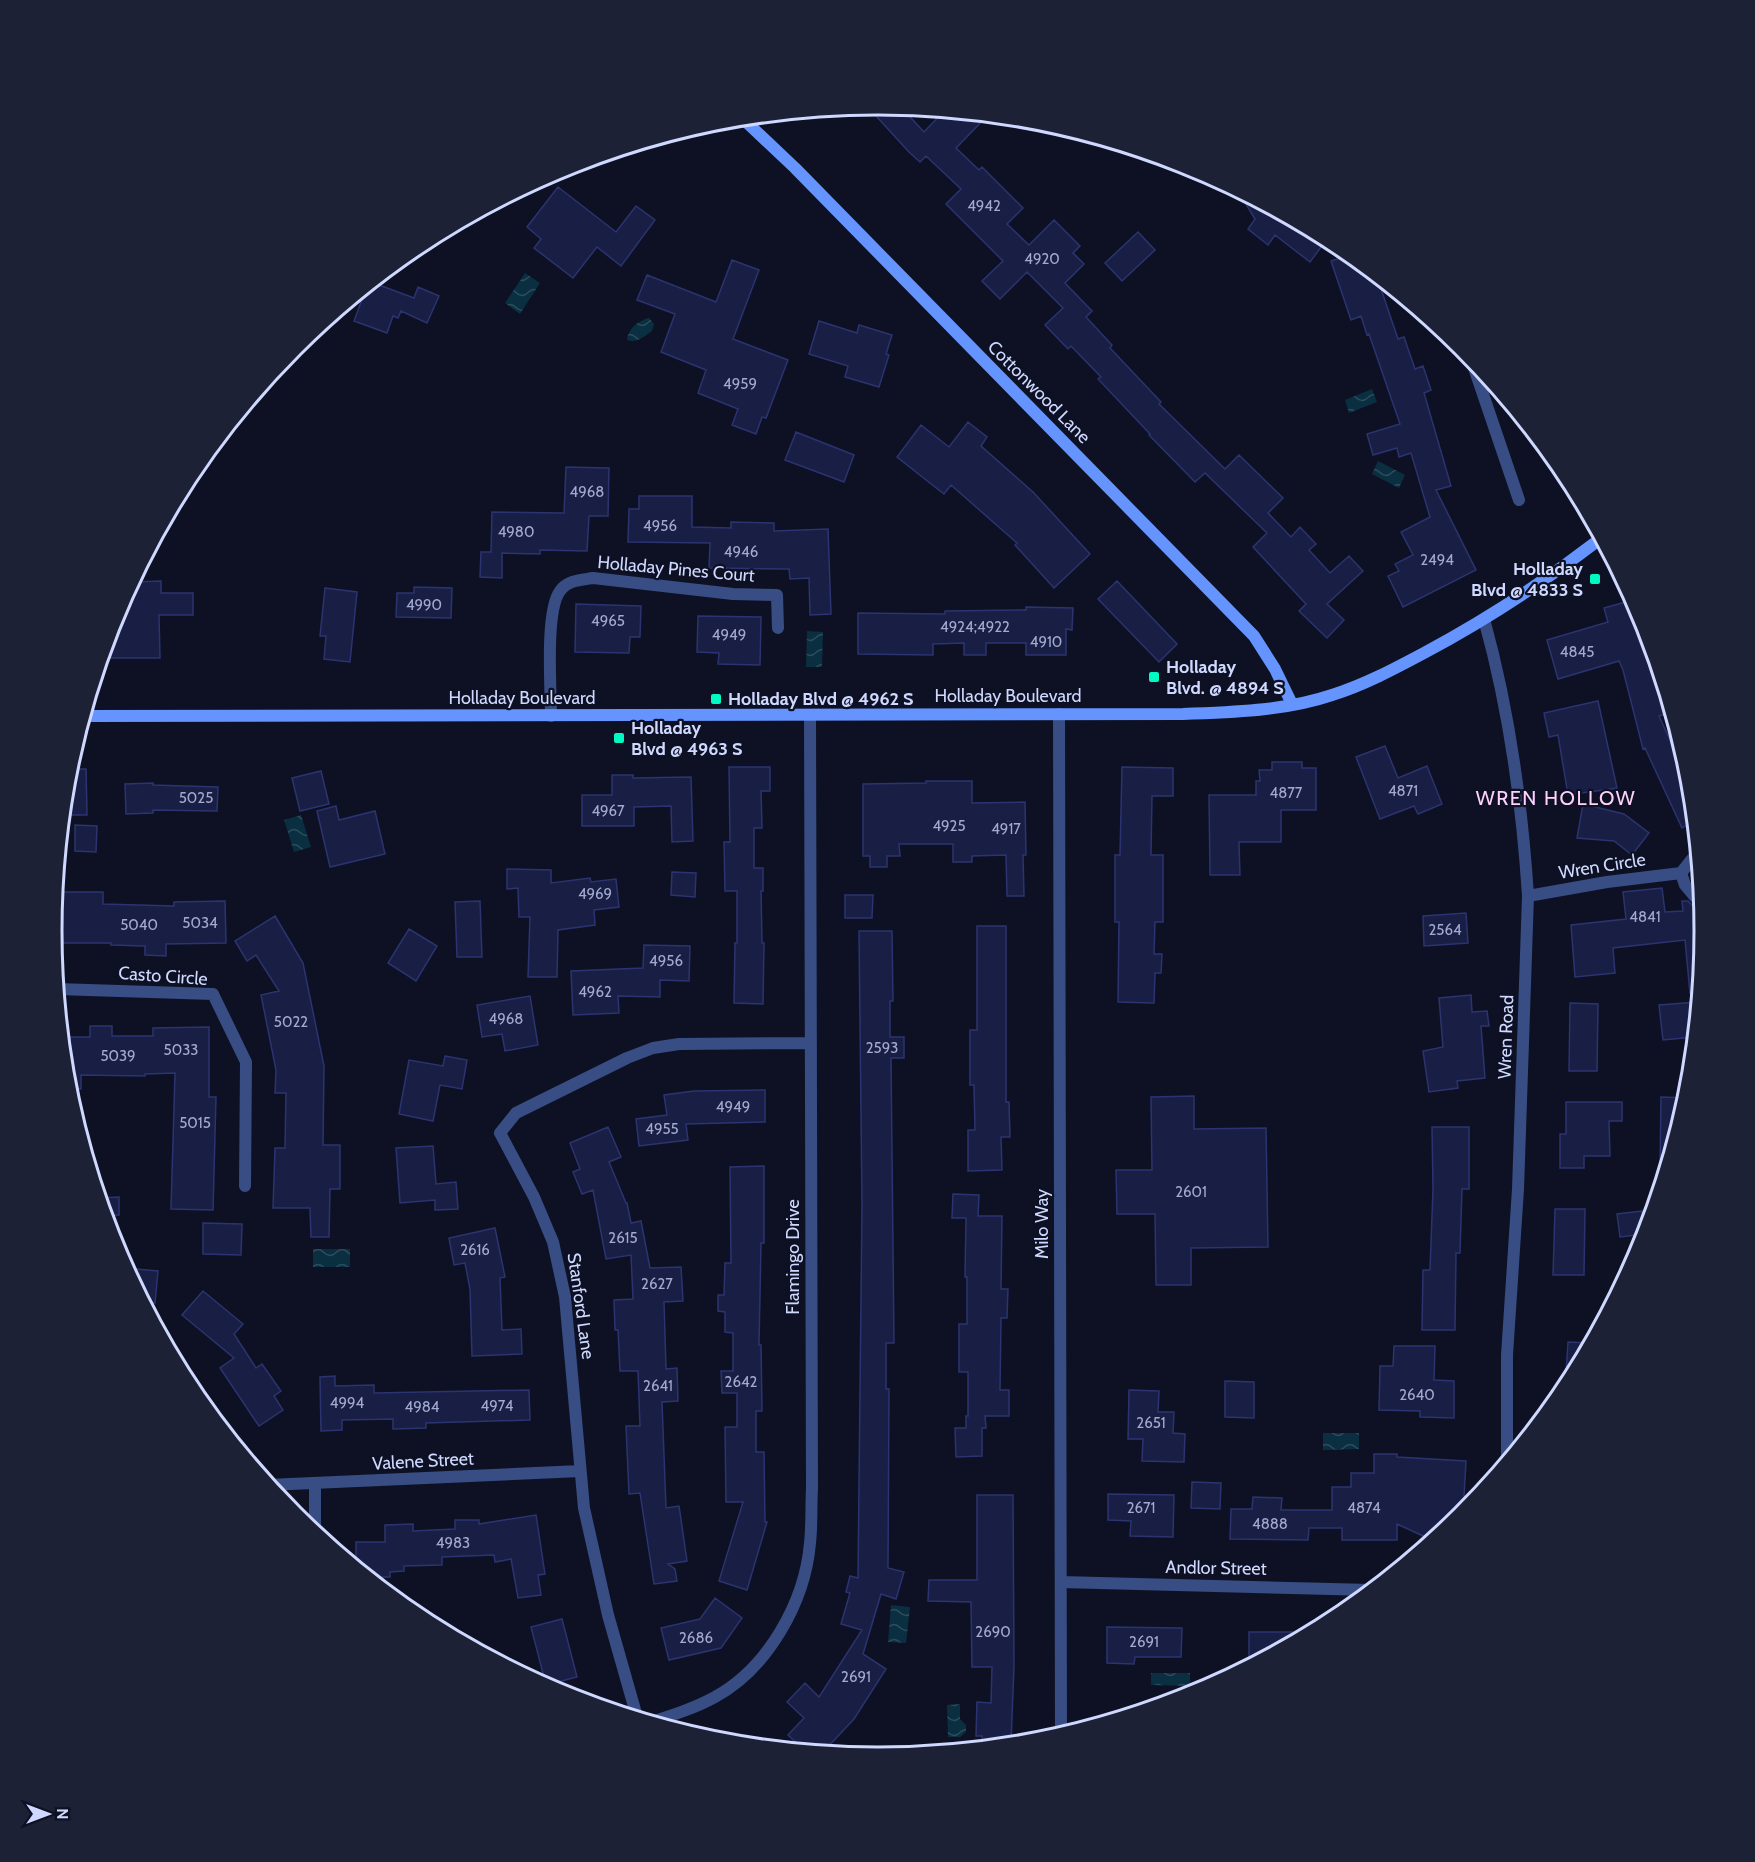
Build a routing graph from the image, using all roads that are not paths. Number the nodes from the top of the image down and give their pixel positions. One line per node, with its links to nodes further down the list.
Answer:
1 (750, 126): 7 (main road, Cottonwood Lane)
2 (1477, 379): 3 (street)
3 (1519, 500)
4 (1594, 542): 5 (main road, Holladay Boulevard)
5 (1484, 619): 7 (main road, Holladay Boulevard); 15 (street, Wren Road)
6 (778, 628): 11 (street, Holladay Pines Court)
7 (1292, 704): 8 (main road, Holladay Boulevard)
8 (1059, 714): 9 (main road, Holladay Boulevard); 24 (street, Milo Way)
9 (810, 715): 11 (main road, Holladay Boulevard); 17 (street, Flamingo Drive)
10 (90, 716): 11 (main road, Holladay Boulevard)
11 (551, 716)
12 (1690, 861): 13 (street)
13 (1681, 873): 14 (street); 15 (street, Wren Circle)
14 (1693, 894)
15 (1528, 896): 19 (street, Wren Road)
16 (63, 989): 18 (street, Casto Circle)
17 (811, 1043): 20 (street, Stanford Lane); 27 (street, Flamingo Drive)
18 (245, 1186)
19 (1507, 1450)
20 (580, 1471): 21 (street, Valene Street); 26 (street, Stanford Lane)
21 (315, 1484): 22 (street, Valene Street); 23 (street)
22 (279, 1485)
23 (315, 1522)
24 (1061, 1582): 25 (street, Andlor Street); 28 (street, Milo Way)
25 (1358, 1590)
26 (635, 1710)
27 (662, 1718)
28 (1061, 1725)

